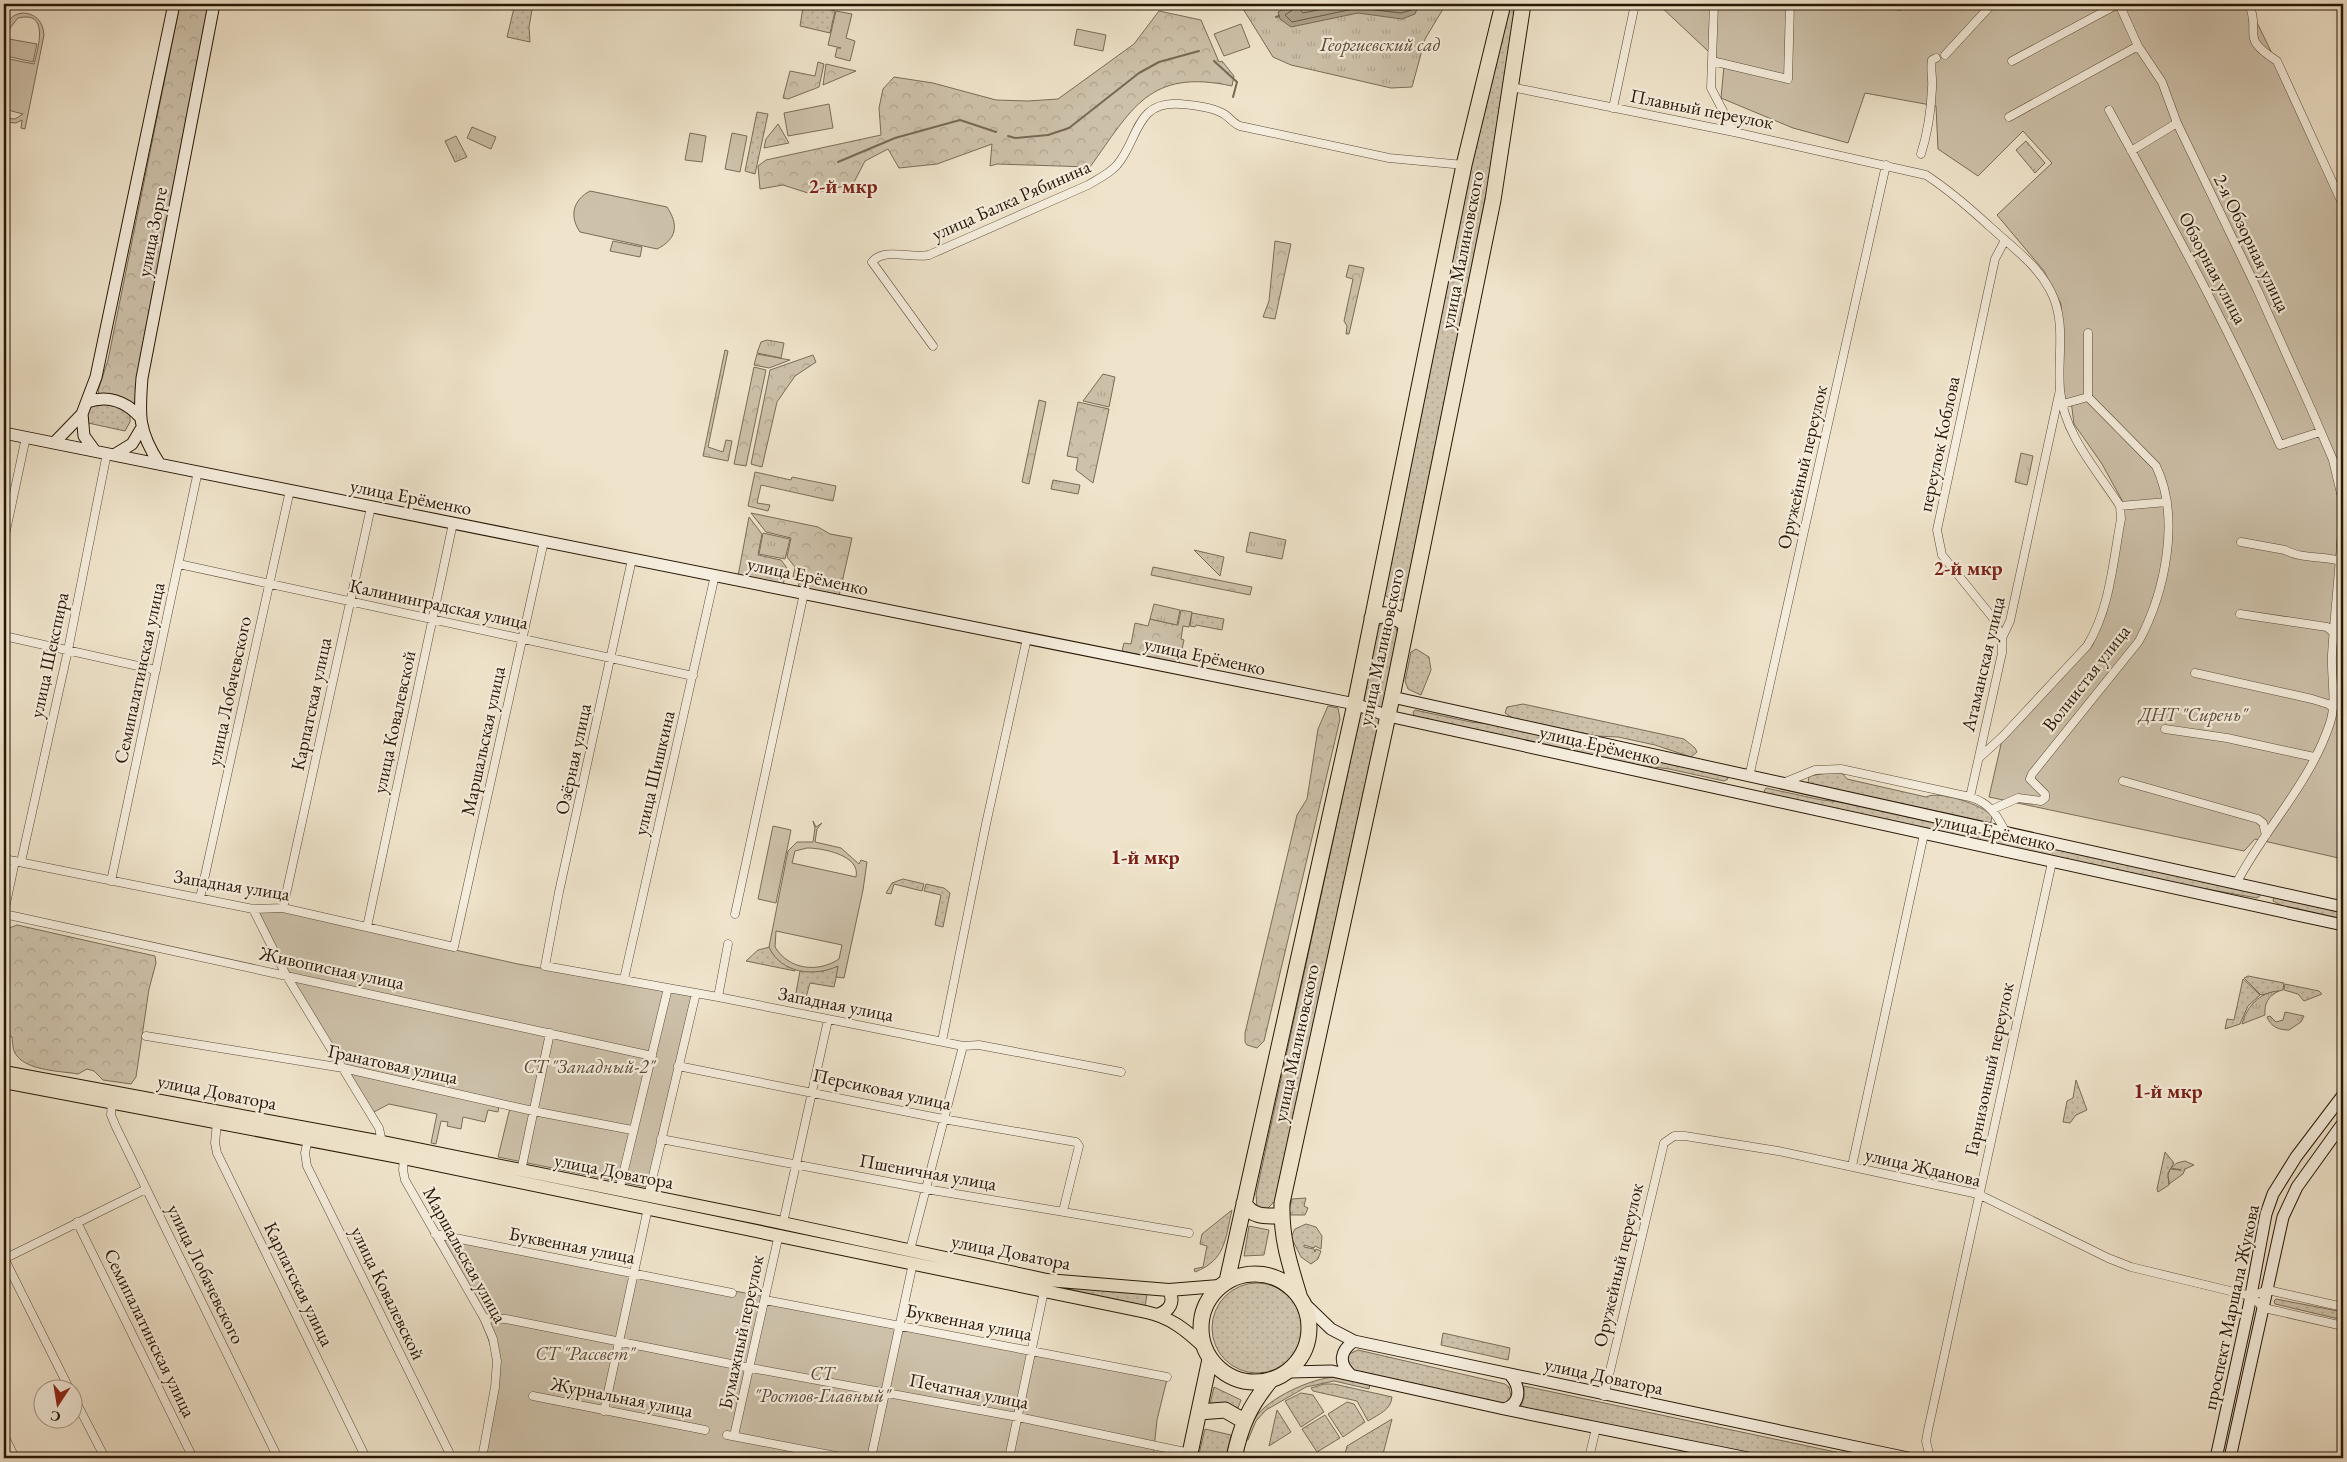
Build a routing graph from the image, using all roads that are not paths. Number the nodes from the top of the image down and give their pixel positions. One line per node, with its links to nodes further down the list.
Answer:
1 (174, 4): 32 (street, улица Зорге)
2 (214, 4): 35 (street, улица Зорге)
3 (1504, 4): 24 (highway, улица Малиновского)
4 (1524, 4): 16 (highway, улица Малиновского)
5 (1635, 4): 17 (street)
6 (1714, 4): 14 (street)
7 (1790, 4): 14 (street)
8 (1992, 4): 12 (street)
9 (2118, 4): 11 (street, 2-я Обзорная улица); 15 (street)
10 (2249, 4): 26 (street)
11 (2138, 46): 19 (street); 20 (street, 2-я Обзорная улица)
12 (1945, 56)
13 (1936, 58): 23 (street)
14 (1712, 61): 21 (street)
15 (2012, 61)
16 (1511, 87): 17 (street, Плавный переулок); 63 (highway, улица Малиновского)
17 (1613, 108): 21 (street, Плавный переулок)
18 (2109, 110): 22 (street, Обзорная улица)
19 (2008, 117)
20 (2177, 122): 22 (street); 38 (street, 2-я Обзорная улица)
21 (1734, 132): 25 (street, Плавный переулок)
22 (2131, 150): 38 (street, Обзорная улица)
23 (1921, 154)
24 (1464, 165): 29 (street, улица Балка Рябинина); 61 (highway, улица Малиновского)
25 (1886, 165): 27 (street, Плавный переулок); 88 (street, Оружейный переулок)
26 (2343, 205)
27 (2005, 240): 30 (street, Плавный переулок); 71 (street, переулок Коблова)
28 (2088, 333): 31 (street)
29 (933, 346)
30 (2060, 392): 33 (street); 71 (street, Атаманская улица)
31 (2088, 397): 33 (street); 46 (street, Волнистая улица)
32 (87, 402): 34 (street, улица Зорге); 35 (street)
33 (2063, 404): 49 (street)
34 (82, 414): 40 (street); 41 (street)
35 (139, 416): 36 (street, улица Зорге)
36 (141, 429): 42 (street); 43 (street, улица Зорге)
37 (4, 432): 39 (street, улица Ерёменко)
38 (2320, 432): 47 (street, 2-я Обзорная улица)
39 (26, 437): 40 (street, улица Ерёменко); 52 (street)
40 (54, 443): 41 (street, улица Ерёменко)
41 (95, 451): 42 (street, улица Ерёменко)
42 (111, 454): 43 (street, улица Ерёменко); 73 (street, улица Шекспира)
43 (159, 464): 44 (street, улица Ерёменко)
44 (198, 471): 45 (street, улица Ерёменко); 57 (street, Семипалатинская улица)
45 (290, 490): 48 (street, улица Ерёменко); 59 (street, улица Лобачевского)
46 (2167, 502): 49 (street); 96 (street, Волнистая улица)
47 (2343, 502)
48 (371, 506): 51 (street, улица Ерёменко); 62 (street, Карпатская улица)
49 (2120, 506): 86 (street)
50 (2343, 511): 56 (street)
51 (452, 523): 53 (street, улица Ерёменко); 66 (street, улица Ковалевской)
52 (4, 540)
53 (544, 541): 55 (street, улица Ерёменко); 72 (street, Маршальская улица)
54 (2242, 542): 56 (street)
55 (632, 559): 58 (street, улица Ерёменко); 74 (street, Озёрная улица)
56 (2341, 561): 68 (street)
57 (179, 564): 59 (street, Калининградская улица); 75 (street, Семипалатинская улица)
58 (715, 575): 60 (street, улица Ерёменко); 77 (street, улица Шишкина)
59 (269, 583): 62 (street, Калининградская улица); 106 (street, улица Лобачевского)
60 (804, 594): 70 (street, улица Ерёменко); 112 (street)
61 (1376, 596): 63 (highway); 65 (highway, улица Малиновского)
62 (350, 601): 66 (street, Калининградская улица); 110 (street, Карпатская улица)
63 (1411, 603): 67 (highway, улица Малиновского)
64 (2240, 614): 68 (street)
65 (1372, 618): 67 (highway); 80 (highway, улица Малиновского)
66 (432, 619): 72 (street, Калининградская улица); 114 (street, улица Ковалевской)
67 (1406, 624): 78 (highway, улица Малиновского)
68 (2334, 633): 81 (street)
69 (4, 636): 73 (street)
70 (1027, 638): 80 (street, улица Ерёменко); 126 (street)
71 (2002, 638): 86 (street, Атаманская улица)
72 (523, 639): 74 (street, Калининградская улица); 116 (street, Маршальская улица)
73 (68, 650): 75 (street); 101 (street, улица Шекспира)
74 (610, 658): 77 (street, Калининградская улица); 117 (street, Озёрная улица)
75 (156, 670): 103 (street, Семипалатинская улица)
76 (2195, 673): 81 (street)
77 (693, 676): 119 (street, улица Шишкина)
78 (1392, 697): 79 (street, улица Ерёменко); 82 (highway, улица Малиновского)
79 (1415, 702): 83 (street); 87 (street, улица Ерёменко)
80 (1355, 704): 82 (street, улица Ерёменко); 155 (highway, улица Малиновского)
81 (2333, 708): 85 (street)
82 (1388, 716): 83 (street, улица Ерёменко); 157 (highway, улица Малиновского)
83 (1411, 721): 92 (street, улица Ерёменко)
84 (2165, 729): 85 (street)
85 (2314, 757): 99 (street)
86 (1978, 758): 94 (street, Атаманская улица)
87 (1734, 774): 88 (street, улица Ерёменко); 92 (street)
88 (1749, 777): 89 (street, улица Ерёменко); 93 (street)
89 (1766, 781): 91 (street, улица Ерёменко); 95 (street)
90 (2123, 781): 99 (street)
91 (1781, 784): 94 (street); 97 (street, улица Ерёменко)
92 (1731, 792): 93 (street, улица Ерёменко)
93 (1746, 795): 95 (street, улица Ерёменко)
94 (1970, 797): 96 (street)
95 (1761, 799): 98 (street, улица Ерёменко)
96 (1993, 809): 97 (street)
97 (2006, 833): 104 (street, улица Ерёменко)
98 (1924, 834): 102 (street, улица Ерёменко); 148 (street)
99 (2266, 835): 104 (street)
100 (4, 858): 101 (street, Западная улица)
101 (18, 861): 103 (street, Западная улица); 111 (street, улица Шекспира)
102 (2052, 862): 107 (street, улица Ерёменко); 153 (street, Гарнизонный переулок)
103 (112, 880): 106 (street, Западная улица)
104 (2236, 884): 105 (street, улица Ерёменко)
105 (2265, 890): 107 (street); 108 (street, улица Ерёменко)
106 (200, 898): 109 (street, Западная улица)
107 (2262, 907): 113 (street, улица Ерёменко)
108 (2343, 907)
109 (253, 908): 110 (street, Западная улица); 118 (street)
110 (283, 908): 114 (street, Западная улица)
111 (4, 914): 118 (street, Живописная улица)
112 (735, 914)
113 (2343, 926)
114 (367, 927): 116 (street, Западная улица)
115 (728, 944): 122 (street)
116 (454, 948)
117 (546, 966): 119 (street, Западная улица)
118 (286, 975): 124 (street, Живописная улица); 130 (street)
119 (624, 979): 120 (street, Западная улица)
120 (668, 988): 121 (street, Западная улица); 128 (street)
121 (696, 993): 122 (street, Западная улица); 129 (street)
122 (718, 997): 123 (street, Западная улица)
123 (828, 1020): 126 (street, Западная улица); 134 (street, Бумажный переулок)
124 (550, 1032): 128 (street, Живописная улица); 137 (street)
125 (146, 1036): 130 (street, Гранатовая улица)
126 (942, 1041): 127 (street, Западная улица)
127 (963, 1046): 132 (street, Западная улица); 138 (street)
128 (652, 1056): 141 (street)
129 (678, 1066): 134 (street, Персиковая улица); 143 (street)
130 (343, 1068): 137 (street, Гранатовая улица); 144 (street)
131 (4, 1072): 144 (main road, улица Доватора)
132 (1121, 1072)
133 (4, 1082): 136 (main road, улица Доватора)
134 (812, 1092): 138 (street, Персиковая улица); 147 (street, Бумажный переулок)
135 (2343, 1095): 171 (street, проспект Маршала Жукова)
136 (112, 1102): 139 (main road, улица Доватора); 150 (street, улица Лобачевского)
137 (533, 1111): 141 (street, Гранатовая улица); 149 (street)
138 (943, 1119): 151 (street); 156 (street, Персиковая улица)
139 (217, 1122): 142 (main road, улица Доватора); 212 (street, Карпатская улица)
140 (2343, 1123): 168 (street, проспект Маршала Жукова)
141 (632, 1130): 152 (street)
142 (308, 1139): 146 (main road, улица Доватора); 213 (street, улица Ковалевской)
143 (661, 1139): 147 (street, Пшеничная улица); 154 (street)
144 (382, 1142): 149 (main road, улица Доватора)
145 (1664, 1143): 148 (street, улица Жданова); 196 (street, Оружейный переулок)
146 (404, 1158): 154 (main road, улица Доватора); 161 (street, Маршальская улица)
147 (796, 1164): 151 (street, Пшеничная улица); 159 (street, Бумажный переулок)
148 (1852, 1166): 153 (street, улица Жданова)
149 (521, 1171): 152 (main road, улица Доватора)
150 (146, 1189): 158 (street); 211 (street, улица Лобачевского)
151 (926, 1189): 156 (street, Пшеничная улица); 162 (street)
152 (619, 1191): 154 (main road, улица Доватора)
153 (1978, 1194): 171 (street, улица Жданова); 222 (street, Гарнизонный переулок)
154 (648, 1203): 159 (main road, улица Доватора); 165 (street)
155 (1244, 1203): 157 (highway); 166 (highway, улица Малиновского)
156 (1063, 1211): 160 (street, Пшеничная улица)
157 (1282, 1216): 172 (highway, улица Малиновского)
158 (78, 1222): 163 (street); 210 (street, Семипалатинская улица)
159 (781, 1229): 162 (main road, улица Доватора); 164 (main road, улица Доватора); 173 (street, Бумажный переулок)
160 (1190, 1233)
161 (435, 1234): 165 (street, Буквенная улица); 177 (street, Маршальская улица)
162 (910, 1250): 167 (main road, улица Доватора)
163 (4, 1258): 192 (street)
164 (913, 1263): 169 (main road, улица Доватора); 178 (street)
165 (633, 1273): 170 (street, Буквенная улица); 180 (street)
166 (1223, 1284): 167 (main road, улица Доватора); 172 (highway); 182 (highway)
167 (1169, 1290): 176 (main road)
168 (2268, 1290): 171 (street); 174 (street); 175 (street, проспект Маршала Жукова)
169 (1044, 1291): 176 (main road, улица Доватора); 183 (street)
170 (732, 1293)
171 (2251, 1296): 175 (street, улица Жданова); 223 (street, проспект Маршала Жукова)
172 (1302, 1299): 181 (street, улица Доватора); 188 (highway)
173 (765, 1300): 178 (street, Буквенная улица); 187 (street, Бумажный переулок)
174 (2343, 1307)
175 (2264, 1308): 179 (street, улица Жданова); 224 (street, проспект Маршала Жукова)
176 (1157, 1314): 182 (main road, улица Доватора)
177 (484, 1318): 180 (street); 214 (street, Маршальская улица)
178 (898, 1325): 183 (street, Буквенная улица); 194 (street)
179 (2343, 1326)
180 (619, 1341): 185 (street); 198 (street)
181 (1354, 1341): 190 (street); 191 (street, улица Доватора)
182 (1203, 1346): 184 (highway)
183 (1032, 1350): 189 (street, Буквенная улица); 201 (street)
184 (1210, 1360): 193 (highway); 199 (highway)
185 (730, 1364)
186 (740, 1366): 187 (street, Печатная улица)
187 (750, 1368): 194 (street, Печатная улица); 215 (street, Бумажный переулок)
188 (1289, 1372): 190 (street); 193 (highway)
189 (1167, 1376)
190 (1351, 1376): 197 (street)
191 (1511, 1376): 196 (street, улица Доватора); 197 (street)
192 (65, 1380)
193 (1270, 1381): 202 (highway)
194 (884, 1392): 201 (street, Печатная улица); 216 (street)
195 (533, 1396): 198 (street, Журнальная улица)
196 (1604, 1396): 207 (street, улица Доватора)
197 (1504, 1409): 203 (street)
198 (604, 1411): 204 (street, Журнальная улица)
199 (1199, 1412): 202 (highway); 206 (highway)
200 (82, 1413): 209 (street)
201 (1018, 1417): 206 (street, Печатная улица); 217 (street)
202 (1244, 1421): 218 (highway)
203 (1596, 1428): 219 (street); 220 (street)
204 (705, 1430)
205 (4, 1435): 208 (street)
206 (1189, 1456)
207 (1891, 1456): 221 (street, улица Доватора)
208 (15, 1458)
209 (105, 1458)
210 (193, 1458)
211 (278, 1458)
212 (366, 1458)
213 (452, 1458)
214 (485, 1458)
215 (846, 1458)
216 (870, 1458)
217 (1010, 1458)
218 (1234, 1458)
219 (1589, 1458)
220 (1748, 1458)
221 (1908, 1458)
222 (1930, 1458)
223 (2216, 1458)
224 (2230, 1458)

